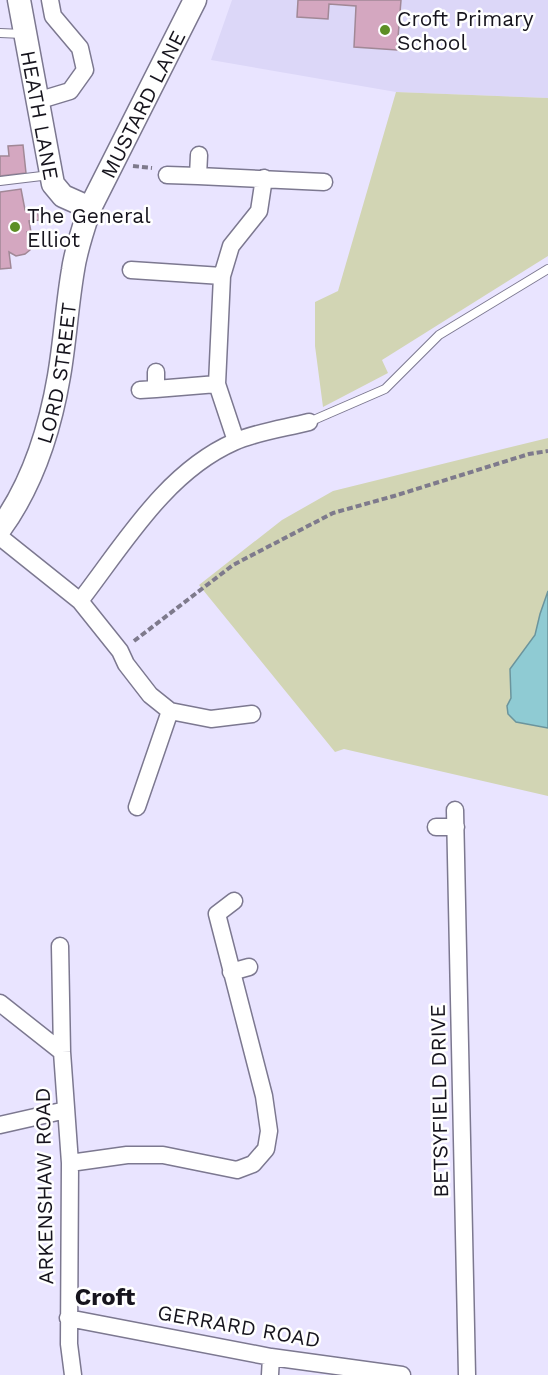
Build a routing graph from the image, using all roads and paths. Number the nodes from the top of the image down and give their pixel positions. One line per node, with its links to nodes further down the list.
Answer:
1 (19, 0): 5 (street, HEATH LANE)
2 (50, 0): 6 (street)
3 (195, 0): 8 (street, MUSTARD LANE)
4 (0, 33): 5 (lane)
5 (26, 34): 6 (street, HEATH LANE)
6 (36, 100): 9 (street, HEATH LANE)
7 (199, 155): 11 (street)
8 (111, 164): 10 (path); 15 (street, MUSTARD LANE)
9 (50, 175): 13 (lane); 15 (street, HEATH LANE)
10 (166, 175): 11 (street)
11 (198, 176): 12 (street)
12 (264, 178): 14 (street); 18 (street)
13 (0, 181)
14 (324, 182)
15 (90, 208): 24 (street, LORD STREET)
16 (548, 269): 21 (lane)
17 (131, 270): 18 (street)
18 (222, 276): 20 (street)
19 (150, 384): 20 (street)
20 (217, 384): 22 (street)
21 (309, 422): 22 (street)
22 (236, 441): 26 (street)
23 (548, 451): 27 (path)
24 (0, 529)
25 (0, 537): 26 (street)
26 (80, 601): 27 (street)
27 (120, 651): 28 (street)
28 (170, 711): 29 (street); 30 (street)
29 (252, 714)
30 (137, 807)
31 (455, 810): 33 (street, BETSYFIELD DRIVE)
32 (436, 827): 33 (street)
33 (456, 827): 48 (street, BETSYFIELD DRIVE)
34 (234, 901): 37 (street)
35 (60, 946): 39 (street, ARKENSHAW ROAD)
36 (249, 967): 37 (street)
37 (231, 972): 42 (street)
38 (0, 1002): 39 (street)
39 (62, 1052): 40 (street, ARKENSHAW ROAD)
40 (66, 1110): 41 (street); 42 (street, ARKENSHAW ROAD)
41 (0, 1125)
42 (70, 1163): 43 (street, ARKENSHAW ROAD)
43 (68, 1318): 44 (street, GERRARD ROAD); 45 (street, ARKENSHAW ROAD)
44 (271, 1357): 46 (street); 47 (street, GERRARD ROAD)
45 (70, 1375)
46 (270, 1375)
47 (402, 1375)
48 (467, 1375)

